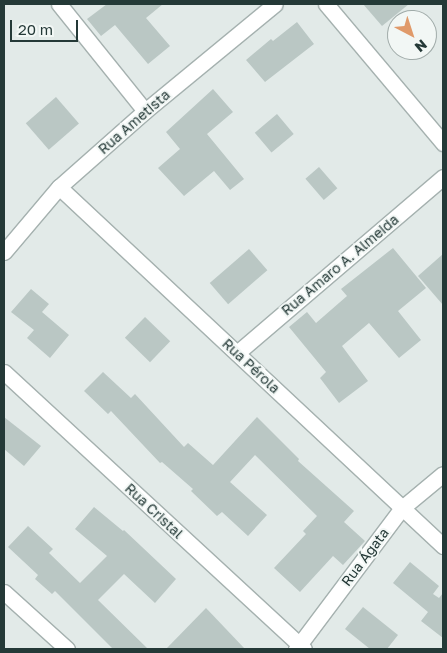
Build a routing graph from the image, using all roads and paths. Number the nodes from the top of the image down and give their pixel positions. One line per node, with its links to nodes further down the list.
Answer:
1 (59, 4): 4 (street)
2 (275, 4): 4 (street, Rua Ametista)
3 (326, 4): 5 (street)
4 (145, 111): 7 (street, Rua Ametista)
5 (443, 143)
6 (443, 177): 9 (street, Rua Amaro A. Almeida)
7 (59, 187): 8 (street, Rua Ametista); 9 (street, Rua Pérola)
8 (4, 252)
9 (237, 353): 12 (street, Rua Pérola)
10 (4, 372): 15 (street, Rua Cristal)
11 (443, 474): 12 (street, Rua Ágata)
12 (402, 508): 13 (street, Rua Pérola); 15 (street, Rua Ágata)
13 (443, 546)
14 (4, 592): 16 (street)
15 (300, 648)
16 (67, 649)

